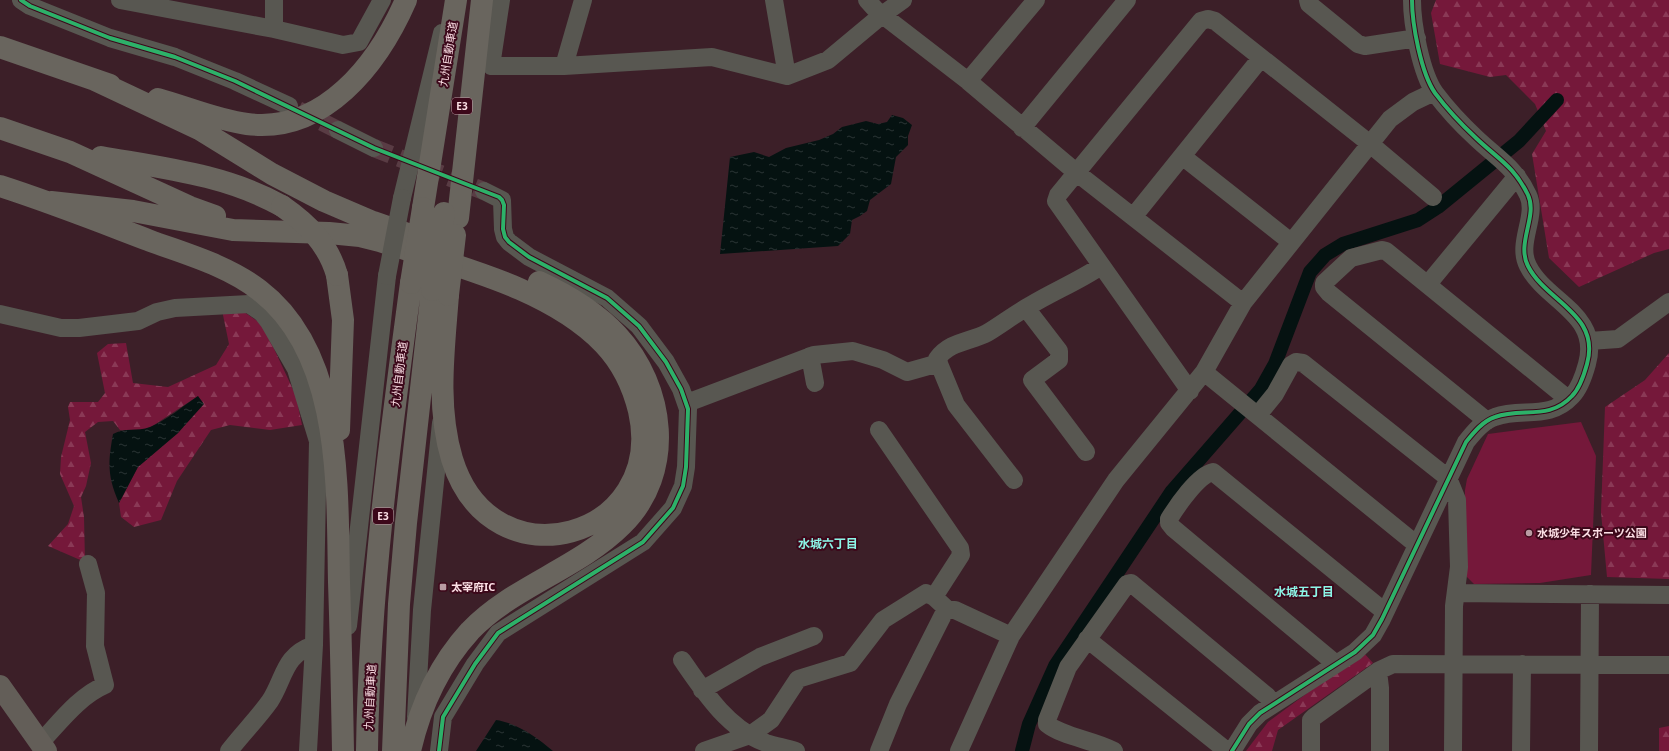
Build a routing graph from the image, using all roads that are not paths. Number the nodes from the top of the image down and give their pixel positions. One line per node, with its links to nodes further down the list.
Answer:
1 (21, 0): 28 (street)
2 (120, 0): 19 (street)
3 (274, 0): 19 (street)
4 (382, 0): 19 (street)
5 (406, 0): 25 (highway)
6 (450, 0): 87 (street, bridge)
7 (456, 0): 97 (highway, 九州自動車道 / E3, bridge)
8 (481, 0): 47 (highway, 九州自動車道 / E3, bridge)
9 (501, 0): 23 (street)
10 (583, 0): 23 (street)
11 (774, 0): 24 (street)
12 (867, 0): 18 (street)
13 (903, 0): 18 (street)
14 (1036, 0): 26 (street)
15 (1127, 0): 30 (street)
16 (1308, 0): 20 (street)
17 (1412, 0): 20 (street)
18 (882, 15): 24 (street); 26 (street)
19 (274, 29)
20 (1417, 38): 27 (street)
21 (0, 47): 25 (highway)
22 (1261, 58): 32 (street); 35 (street); 36 (street)
23 (564, 66): 24 (street)
24 (787, 76)
25 (95, 80): 91 (highway)
26 (968, 81): 30 (street)
27 (1434, 92): 32 (street); 37 (street)
28 (289, 106)
29 (0, 128): 34 (highway)
30 (1022, 128): 36 (street)
31 (338, 130): 33 (street)
32 (1369, 143): 40 (street); 44 (street)
33 (374, 148)
34 (70, 152): 43 (highway); 67 (highway, bridge)
35 (1182, 156): 42 (street); 44 (street)
36 (1077, 173): 42 (street); 45 (street)
37 (1517, 176): 46 (street); 52 (street)
38 (0, 186): 41 (highway)
39 (484, 191): 59 (street)
40 (1433, 197)
41 (51, 202): 43 (highway); 67 (highway)
42 (1133, 217): 49 (street)
43 (289, 231): 60 (highway)
44 (1291, 242): 49 (street)
45 (1101, 266): 50 (street); 57 (street)
46 (1428, 284): 58 (street); 62 (street)
47 (440, 292): 60 (highway); 98 (highway, 九州自動車道 / E3)
48 (1669, 302): 52 (street)
49 (1243, 303): 55 (street)
50 (1026, 308): 54 (street); 64 (street)
51 (0, 314): 79 (street)
52 (1589, 342): 58 (street)
53 (810, 356): 54 (street); 56 (street); 59 (street)
54 (939, 363): 66 (street)
55 (1204, 372): 57 (street); 61 (street)
56 (815, 383)
57 (1190, 391): 77 (street)
58 (1568, 399): 62 (street)
59 (687, 404): 100 (street)
60 (444, 405): 91 (street)
61 (1258, 415): 65 (street); 68 (street)
62 (1487, 421): 65 (street)
63 (879, 430): 73 (street)
64 (1086, 452)
65 (1448, 478): 68 (street); 70 (street)
66 (1014, 480)
67 (337, 495): 87 (highway)
68 (1417, 545): 75 (street)
69 (88, 564): 93 (street)
70 (1456, 593): 71 (street); 81 (street)
71 (1590, 594): 72 (street); 84 (street)
72 (1669, 595)
73 (934, 597): 74 (street); 92 (street)
74 (948, 610): 77 (street); 103 (street)
75 (1385, 612): 82 (street); 82 (street)
76 (814, 636): 89 (street)
77 (1011, 636): 104 (street)
78 (1087, 640): 90 (street); 105 (street); 106 (street)
79 (314, 646): 94 (street); 95 (street)
80 (682, 660): 89 (street)
81 (1454, 663): 83 (street); 86 (street); 110 (street)
82 (1336, 664): 90 (street)
83 (1522, 664): 84 (street); 111 (street)
84 (1590, 664): 85 (street); 112 (street)
85 (1669, 665)
86 (1378, 671): 108 (street); 109 (street)
87 (341, 674): 96 (highway)
88 (0, 686): 93 (main road)
89 (702, 690): 92 (street)
90 (1273, 704): 107 (street)
91 (416, 729): 99 (highway)
92 (750, 735): 101 (street); 102 (street)
93 (43, 747)
94 (229, 751)
95 (308, 751)
96 (343, 751)
97 (367, 751)
98 (393, 751)
99 (410, 751)
100 (439, 751)
101 (704, 751)
102 (796, 751)
103 (880, 751)
104 (959, 751)
105 (1114, 751)
106 (1227, 751)
107 (1232, 751)
108 (1311, 751)
109 (1380, 751)
110 (1453, 751)
111 (1521, 751)
112 (1589, 751)

